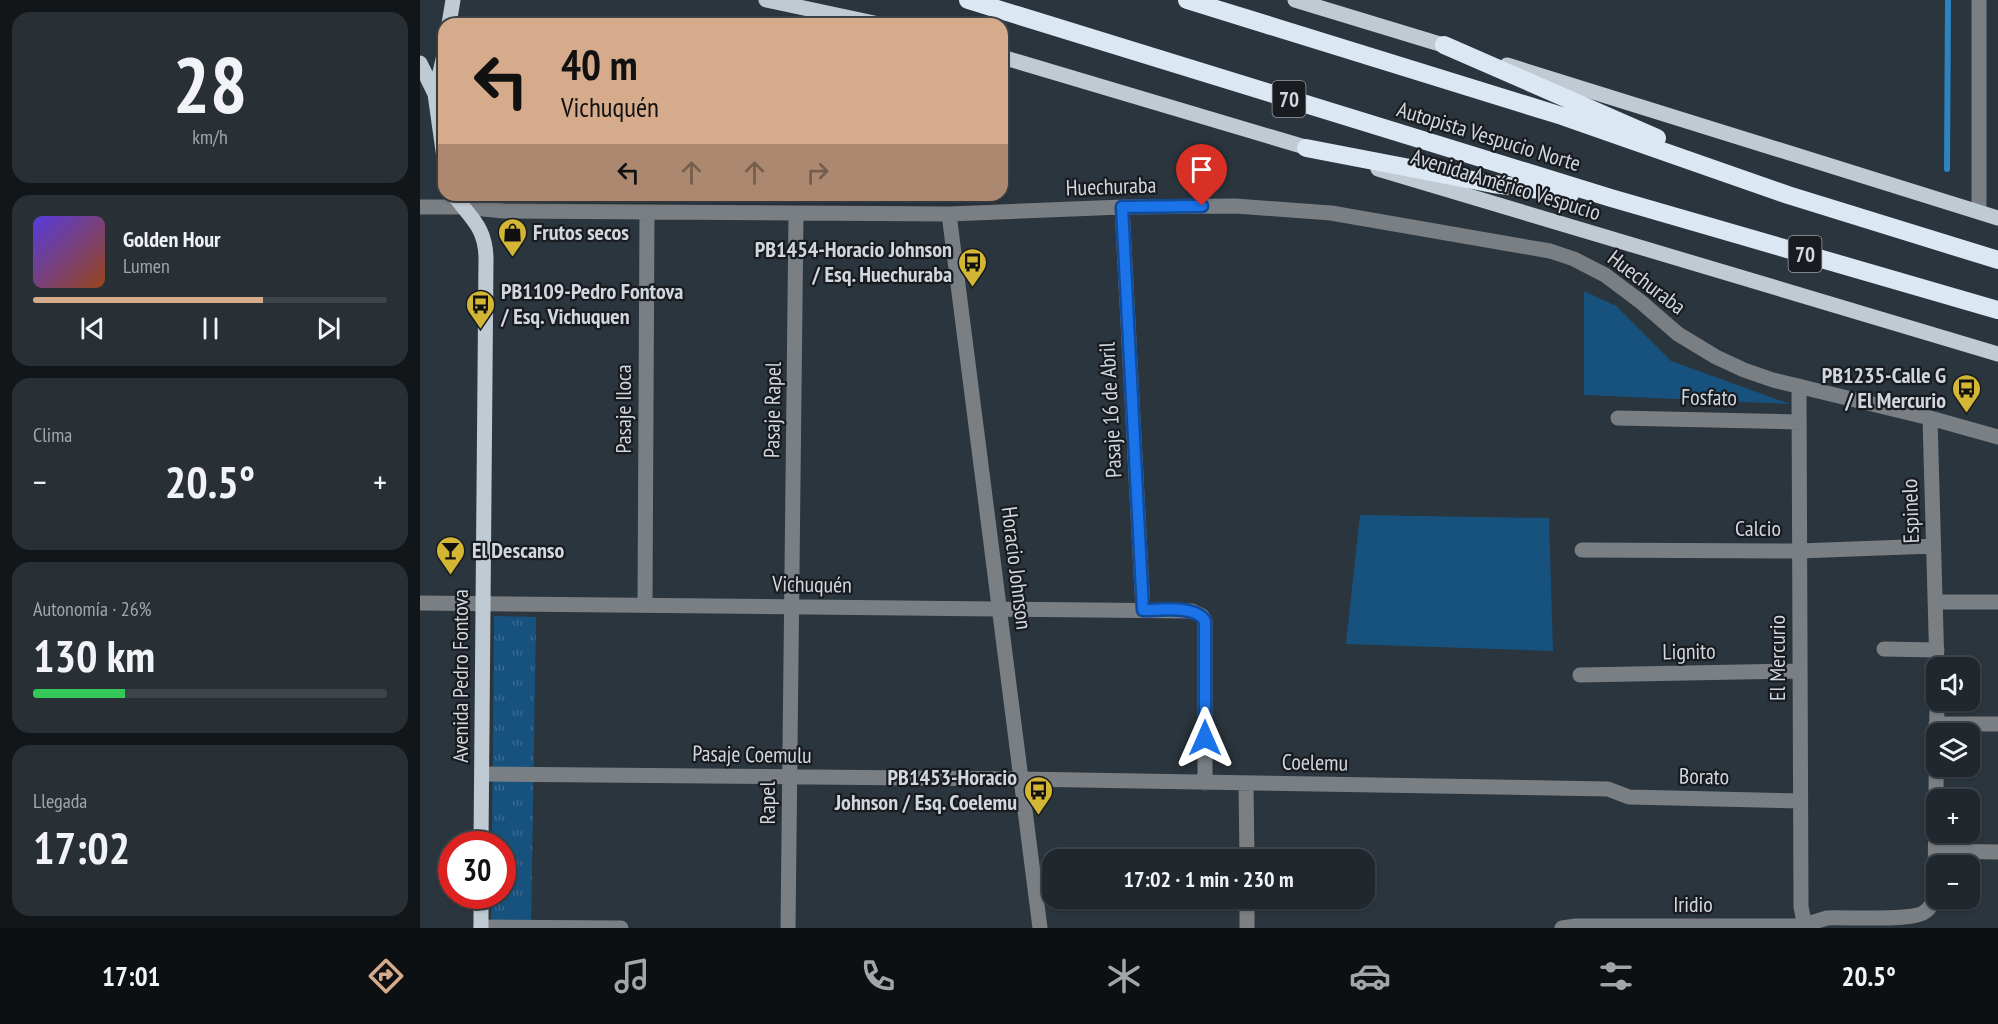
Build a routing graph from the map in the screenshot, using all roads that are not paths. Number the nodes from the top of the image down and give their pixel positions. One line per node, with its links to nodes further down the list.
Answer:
1 (453, 0): 7 (main road)
2 (766, 0): 8 (main road)
3 (968, 0): 17 (highway, Autopista Vespucio Norte / 70)
4 (1187, 0): 16 (highway, Autopista Vespucio Norte / 70)
5 (1295, 0): 9 (main road)
6 (1979, 0): 21 (street)
7 (450, 18)
8 (851, 18)
9 (1444, 45): 16 (highway); 21 (main road)
10 (1008, 59): 15 (main road, Avenida Américo Vespucio)
11 (420, 63): 13 (main road)
12 (438, 81): 13 (main road)
13 (435, 94): 14 (main road)
14 (438, 115)
15 (1306, 148): 17 (highway); 28 (main road, Avenida Américo Vespucio)
16 (1788, 195): 26 (highway, Autopista Vespucio Norte / 70)
17 (1611, 198): 27 (highway, Autopista Vespucio Norte / 70)
18 (459, 201): 19 (street, Huechuraba); 22 (street, Huechuraba); 40 (main road, Avenida Pedro Fontova)
19 (420, 207)
20 (1122, 207): 24 (street, Huechuraba); 29 (street, Huechuraba); 44 (street, Pasaje 16 de Abril)
21 (1980, 212): 25 (main road)
22 (647, 213): 23 (street, Huechuraba); 41 (street, Pasaje Iloca)
23 (796, 214): 24 (street, Huechuraba); 42 (street, Pasaje Rapel)
24 (949, 214): 43 (street, Horacio Johnson)
25 (1998, 218)
26 (1998, 260)
27 (1998, 310)
28 (1998, 354)
29 (1799, 386): 31 (street, Huechuraba); 32 (street, El Mercurio)
30 (1618, 418): 32 (street, Fosfato)
31 (1930, 418): 33 (street, Huechuraba); 34 (street, Espinelo)
32 (1799, 422): 36 (street, El Mercurio)
33 (1998, 437)
34 (1933, 546): 36 (street, Calcio); 37 (street, Espinelo)
35 (1582, 550): 36 (street, Calcio)
36 (1799, 551): 48 (street, El Mercurio)
37 (1935, 602): 38 (street); 46 (street)
38 (1998, 602)
39 (420, 603): 40 (street, Vichuquén)
40 (483, 604): 41 (street, Vichuquén); 52 (main road, Avenida Pedro Fontova)
41 (645, 605): 42 (street, Vichuquén)
42 (791, 607): 43 (street, Vichuquén); 53 (street, Rapel)
43 (999, 609): 44 (street, Vichuquén); 55 (street, Horacio Johnson)
44 (1143, 610): 56 (street, Vichuquén)
45 (1884, 649): 46 (street)
46 (1937, 650): 47 (street)
47 (1937, 657)
48 (1800, 671): 49 (street, Lignito); 59 (street, El Mercurio)
49 (1580, 675)
50 (1980, 724): 51 (street)
51 (1998, 724)
52 (482, 774): 53 (street, Pasaje Coemulu); 60 (main road, Avenida Pedro Fontova)
53 (789, 777): 55 (street, Pasaje Coemulu); 70 (street, Rapel)
54 (1936, 777): 62 (street)
55 (1021, 779): 56 (street, Coelemu); 71 (street, Horacio Johnson)
56 (1205, 783): 57 (street, Coelemu)
57 (1246, 784): 58 (street, Coelemu); 61 (street)
58 (1608, 789): 59 (street, Borato)
59 (1800, 801): 67 (street, El Mercurio)
60 (481, 831)
61 (1247, 849)
62 (1936, 851): 63 (street); 67 (street)
63 (1998, 852)
64 (481, 909): 68 (main road)
65 (1247, 909): 72 (street)
66 (1569, 927): 67 (street, Iridio)
67 (1809, 927)
68 (481, 928): 69 (street)
69 (621, 928)
70 (788, 928)
71 (1040, 928)
72 (1247, 928)

